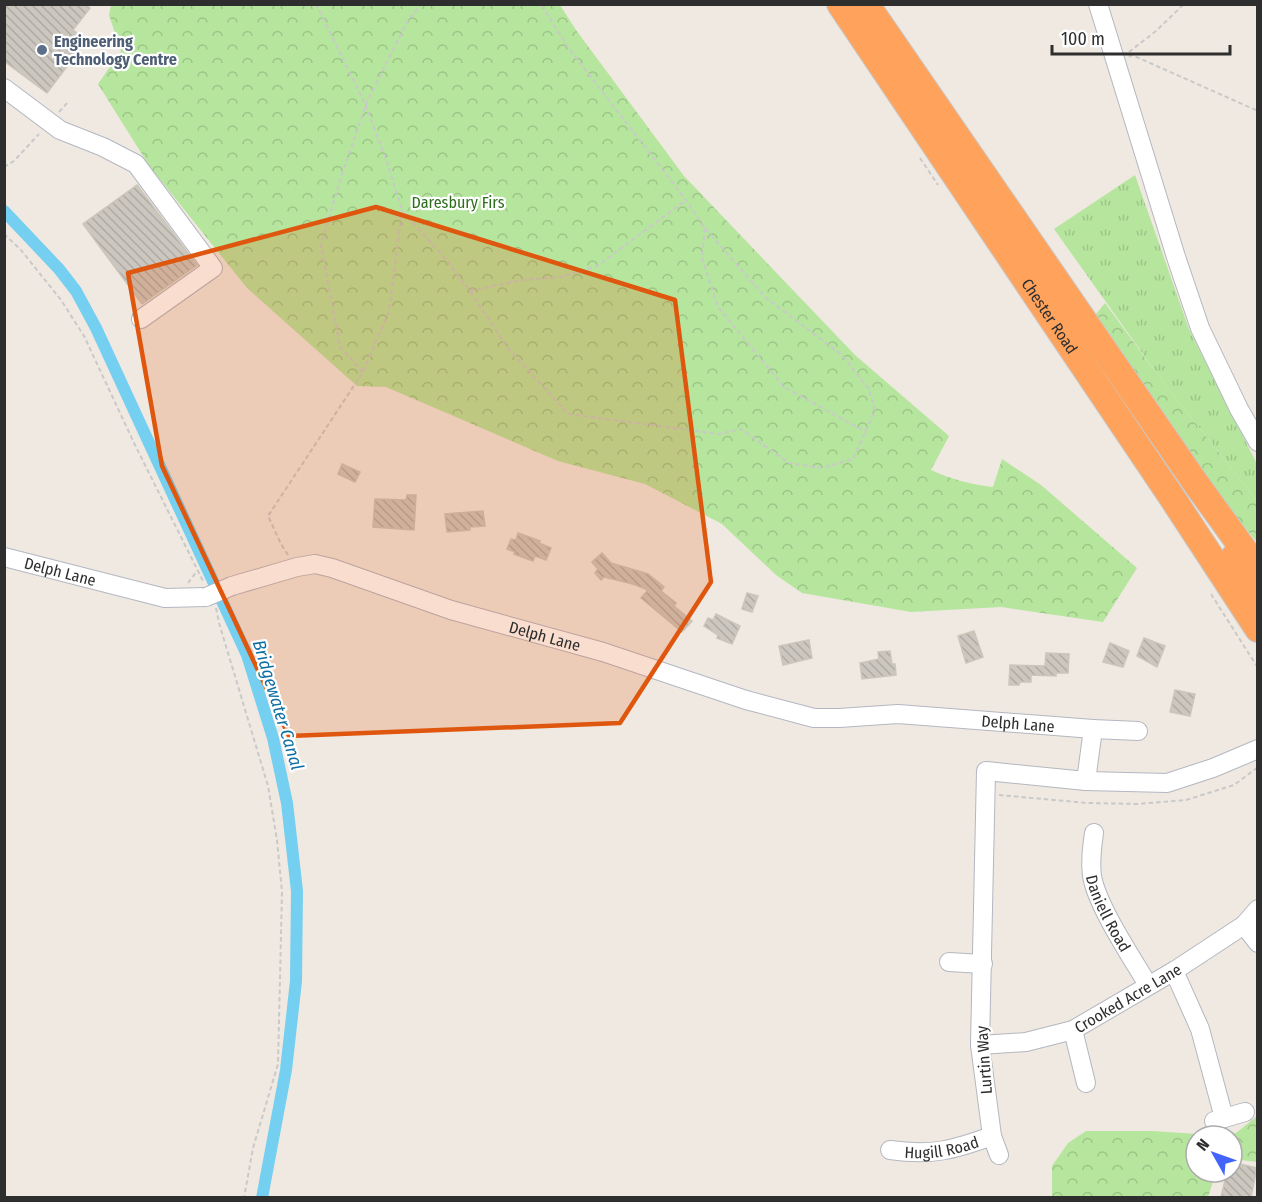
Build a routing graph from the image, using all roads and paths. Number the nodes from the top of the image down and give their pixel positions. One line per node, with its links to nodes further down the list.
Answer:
1 (316, 4): 11 (path)
2 (421, 4): 11 (path)
3 (542, 4): 16 (path)
4 (840, 4): 31 (highway, Chester Road)
5 (867, 4): 25 (highway, Chester Road)
6 (1098, 4): 8 (street)
7 (1185, 4): 8 (path)
8 (1115, 63): 12 (path); 24 (street)
9 (4, 88): 21 (street)
10 (68, 102): 13 (path)
11 (366, 106): 17 (path); 22 (path)
12 (1257, 111)
13 (52, 119)
14 (44, 128): 15 (path)
15 (4, 167)
16 (686, 200): 18 (path); 20 (path)
17 (402, 210): 20 (path); 22 (path)
18 (705, 228): 23 (path); 23 (path)
19 (4, 234): 30 (path)
20 (470, 291): 23 (path)
21 (141, 319)
22 (363, 372): 27 (path)
23 (866, 432)
24 (1257, 442)
25 (1222, 520): 28 (highway, Chester Road); 29 (highway)
26 (4, 557): 30 (street, Delph Lane)
27 (297, 567): 30 (street, Delph Lane, bridge); 32 (street, Delph Lane)
28 (1257, 569)
29 (1257, 592)
30 (210, 597): 51 (path)
31 (1257, 629)
32 (1093, 729): 33 (street, Delph Lane); 35 (street)
33 (1138, 731)
34 (1257, 748): 35 (street)
35 (1086, 782): 41 (street, Lurtin Way)
36 (1094, 833): 43 (street, Daniell Road)
37 (1257, 909): 38 (street, Crooked Acre Lane)
38 (1244, 925): 39 (street); 42 (street, Crooked Acre Lane)
39 (1257, 943)
40 (949, 962): 41 (street)
41 (983, 964): 45 (street, Lurtin Way)
42 (1174, 971): 43 (street, Crooked Acre Lane); 47 (street)
43 (1148, 985): 44 (street, Crooked Acre Lane)
44 (1073, 1030): 45 (street, Crooked Acre Lane); 46 (street)
45 (980, 1045): 48 (street, Lurtin Way)
46 (1086, 1083)
47 (1245, 1112)
48 (992, 1136): 49 (street, Hugill Road); 50 (street, Lurtin Way)
49 (890, 1150)
50 (999, 1155)
51 (244, 1197)

